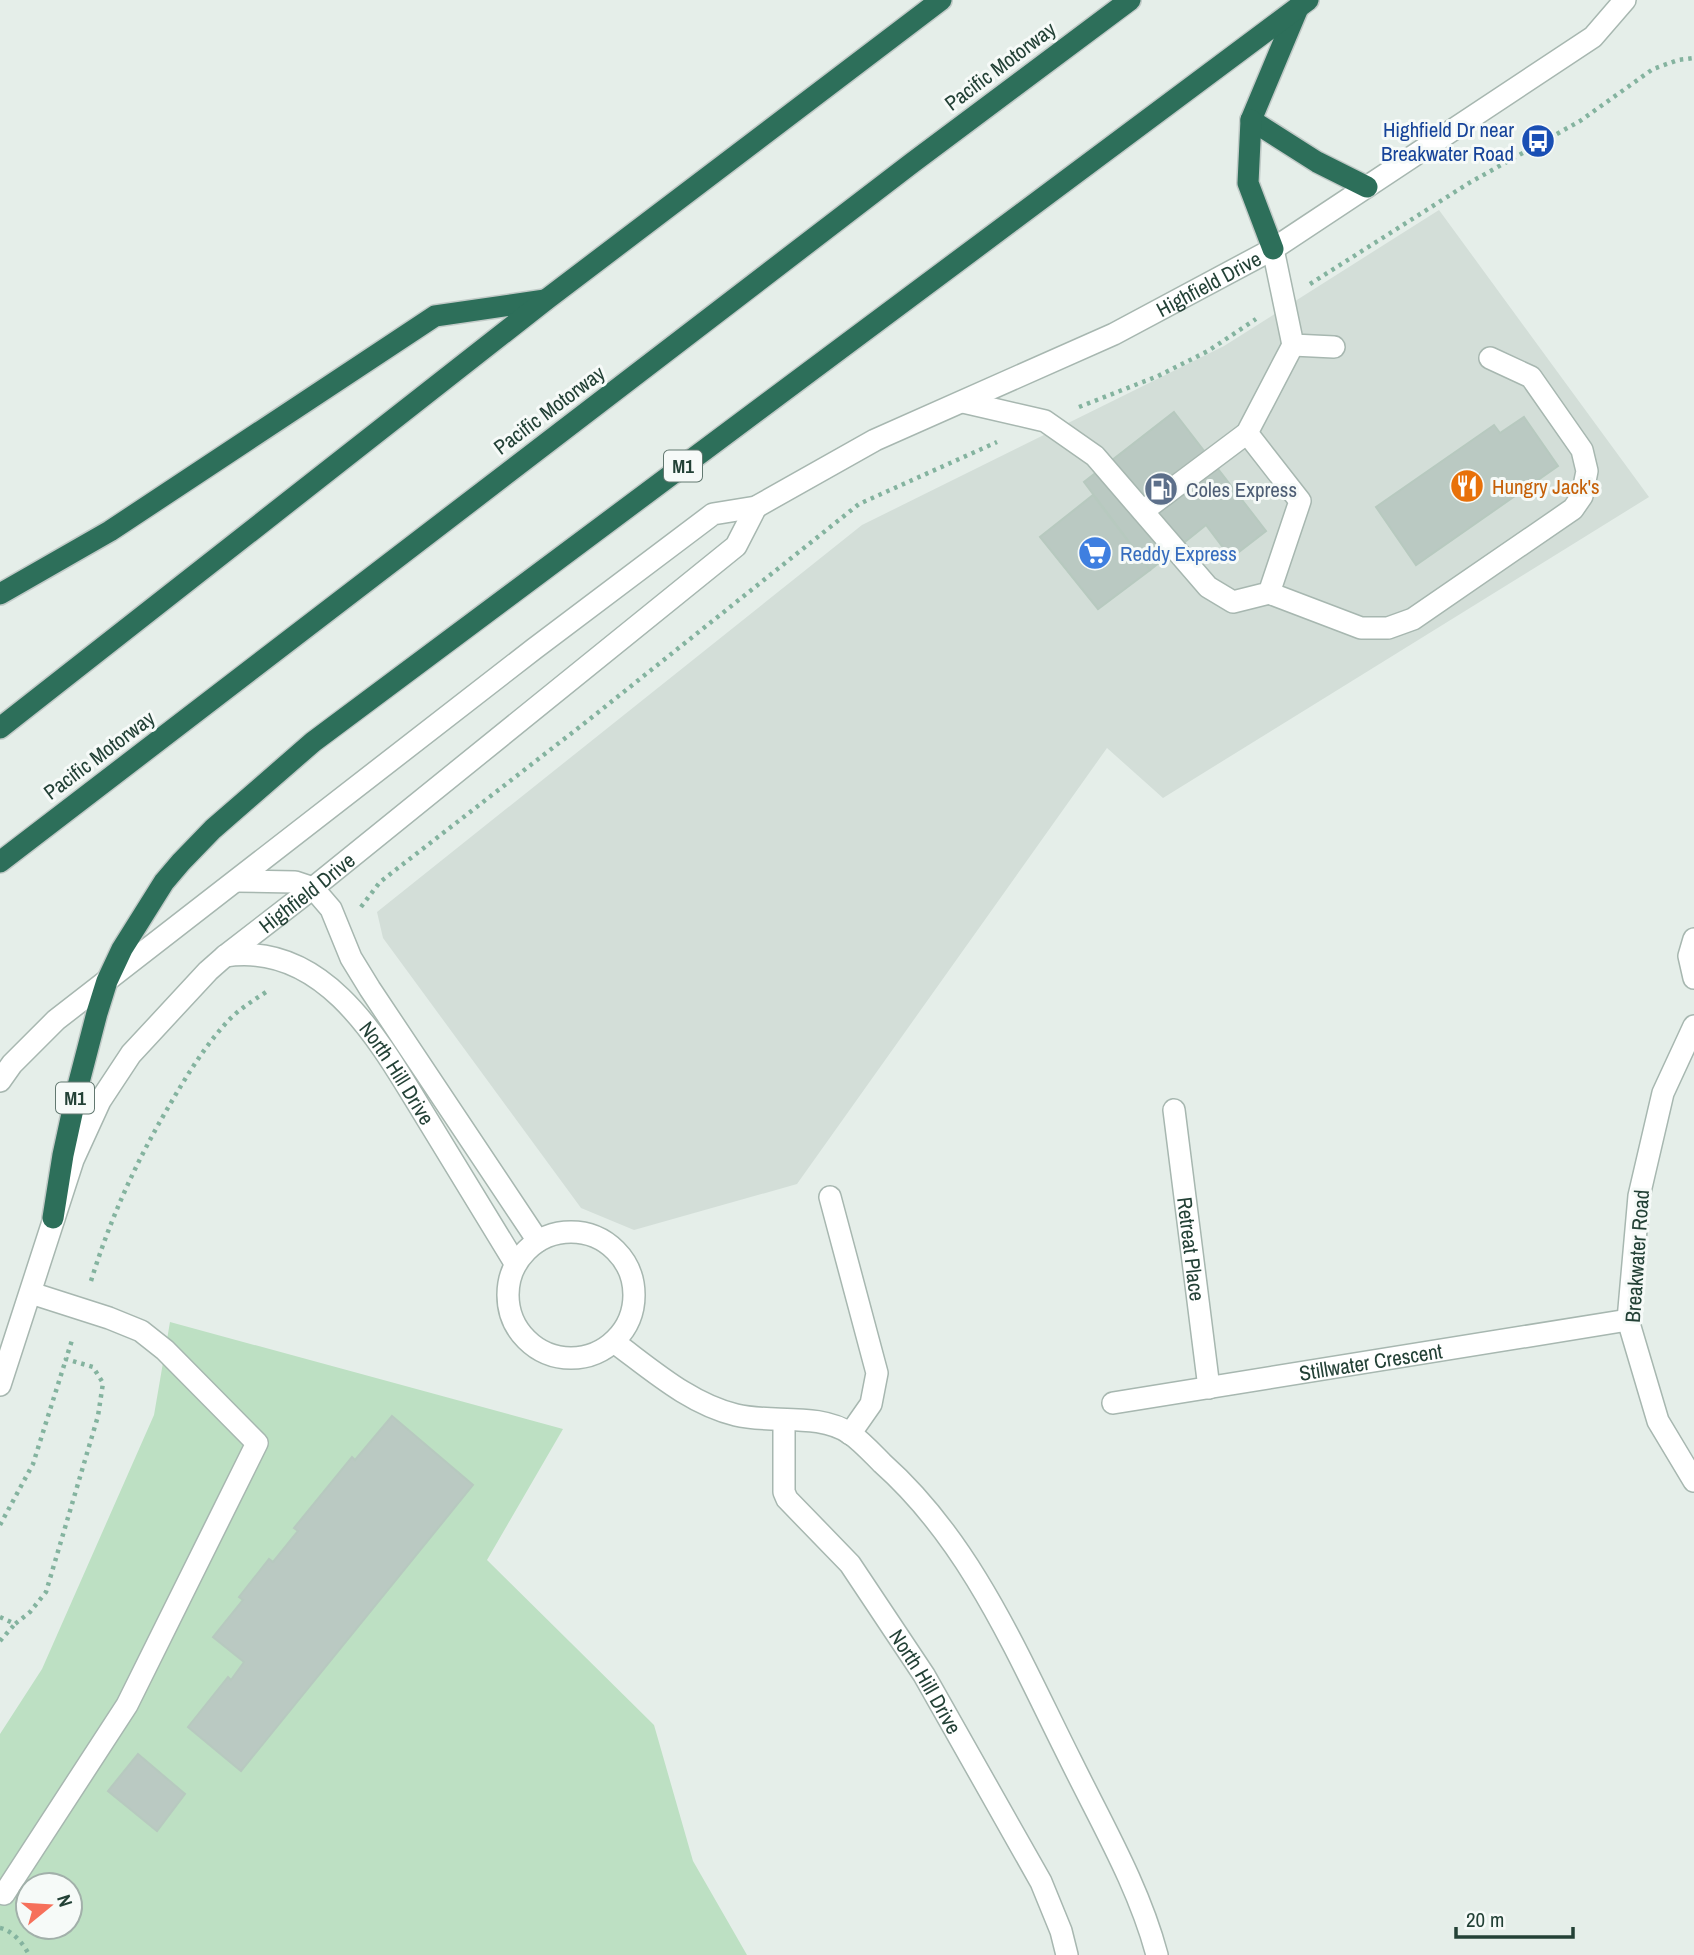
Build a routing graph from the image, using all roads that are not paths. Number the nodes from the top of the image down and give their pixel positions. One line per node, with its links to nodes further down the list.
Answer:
1 (941, 0): 8 (highway)
2 (1130, 0): 19 (highway, Pacific Motorway)
3 (1625, 0): 6 (street, Highfield Drive)
4 (1303, 3): 5 (highway); 25 (highway, M1)
5 (1251, 120): 6 (highway); 7 (highway)
6 (1367, 187): 7 (street, Highfield Drive)
7 (1273, 249): 9 (street); 12 (street, Highfield Drive)
8 (547, 299): 17 (highway); 18 (highway)
9 (1293, 345): 10 (street); 13 (street)
10 (1334, 347)
11 (1490, 358): 16 (street)
12 (963, 402): 14 (street, Highfield Drive); 15 (street)
13 (1247, 433): 15 (street); 16 (street)
14 (756, 507): 20 (street, Highfield Drive); 21 (street, Highfield Drive)
15 (1143, 512): 16 (street)
16 (1269, 593)
17 (0, 594)
18 (0, 728)
19 (0, 862)
20 (236, 881): 21 (street); 25 (street, Highfield Drive)
21 (313, 888): 23 (street, Highfield Drive); 31 (street, North Hill Drive)
22 (1694, 939): 24 (street)
23 (225, 956): 30 (street, Highfield Drive); 32 (street, North Hill Drive)
24 (1694, 978)
25 (107, 981): 27 (street, Highfield Drive); 30 (highway, M1)
26 (1694, 1026): 34 (street, Breakwater Road)
27 (0, 1081)
28 (1174, 1110): 37 (street, Retreat Place)
29 (830, 1197): 40 (street)
30 (53, 1218): 33 (street, Highfield Drive / M1)
31 (538, 1241): 32 (street); 35 (street)
32 (515, 1263): 35 (street)
33 (31, 1293): 36 (street, Highfield Drive / M1); 42 (street)
34 (1628, 1321): 37 (street, Stillwater Crescent); 41 (street, Breakwater Road)
35 (614, 1342): 39 (street)
36 (0, 1385)
37 (1209, 1388): 38 (street, Stillwater Crescent)
38 (1113, 1403)
39 (784, 1420): 40 (street); 43 (street, North Hill Drive)
40 (850, 1434): 44 (street)
41 (1694, 1481)
42 (4, 1894)
43 (1068, 1955)
44 (1157, 1955)

